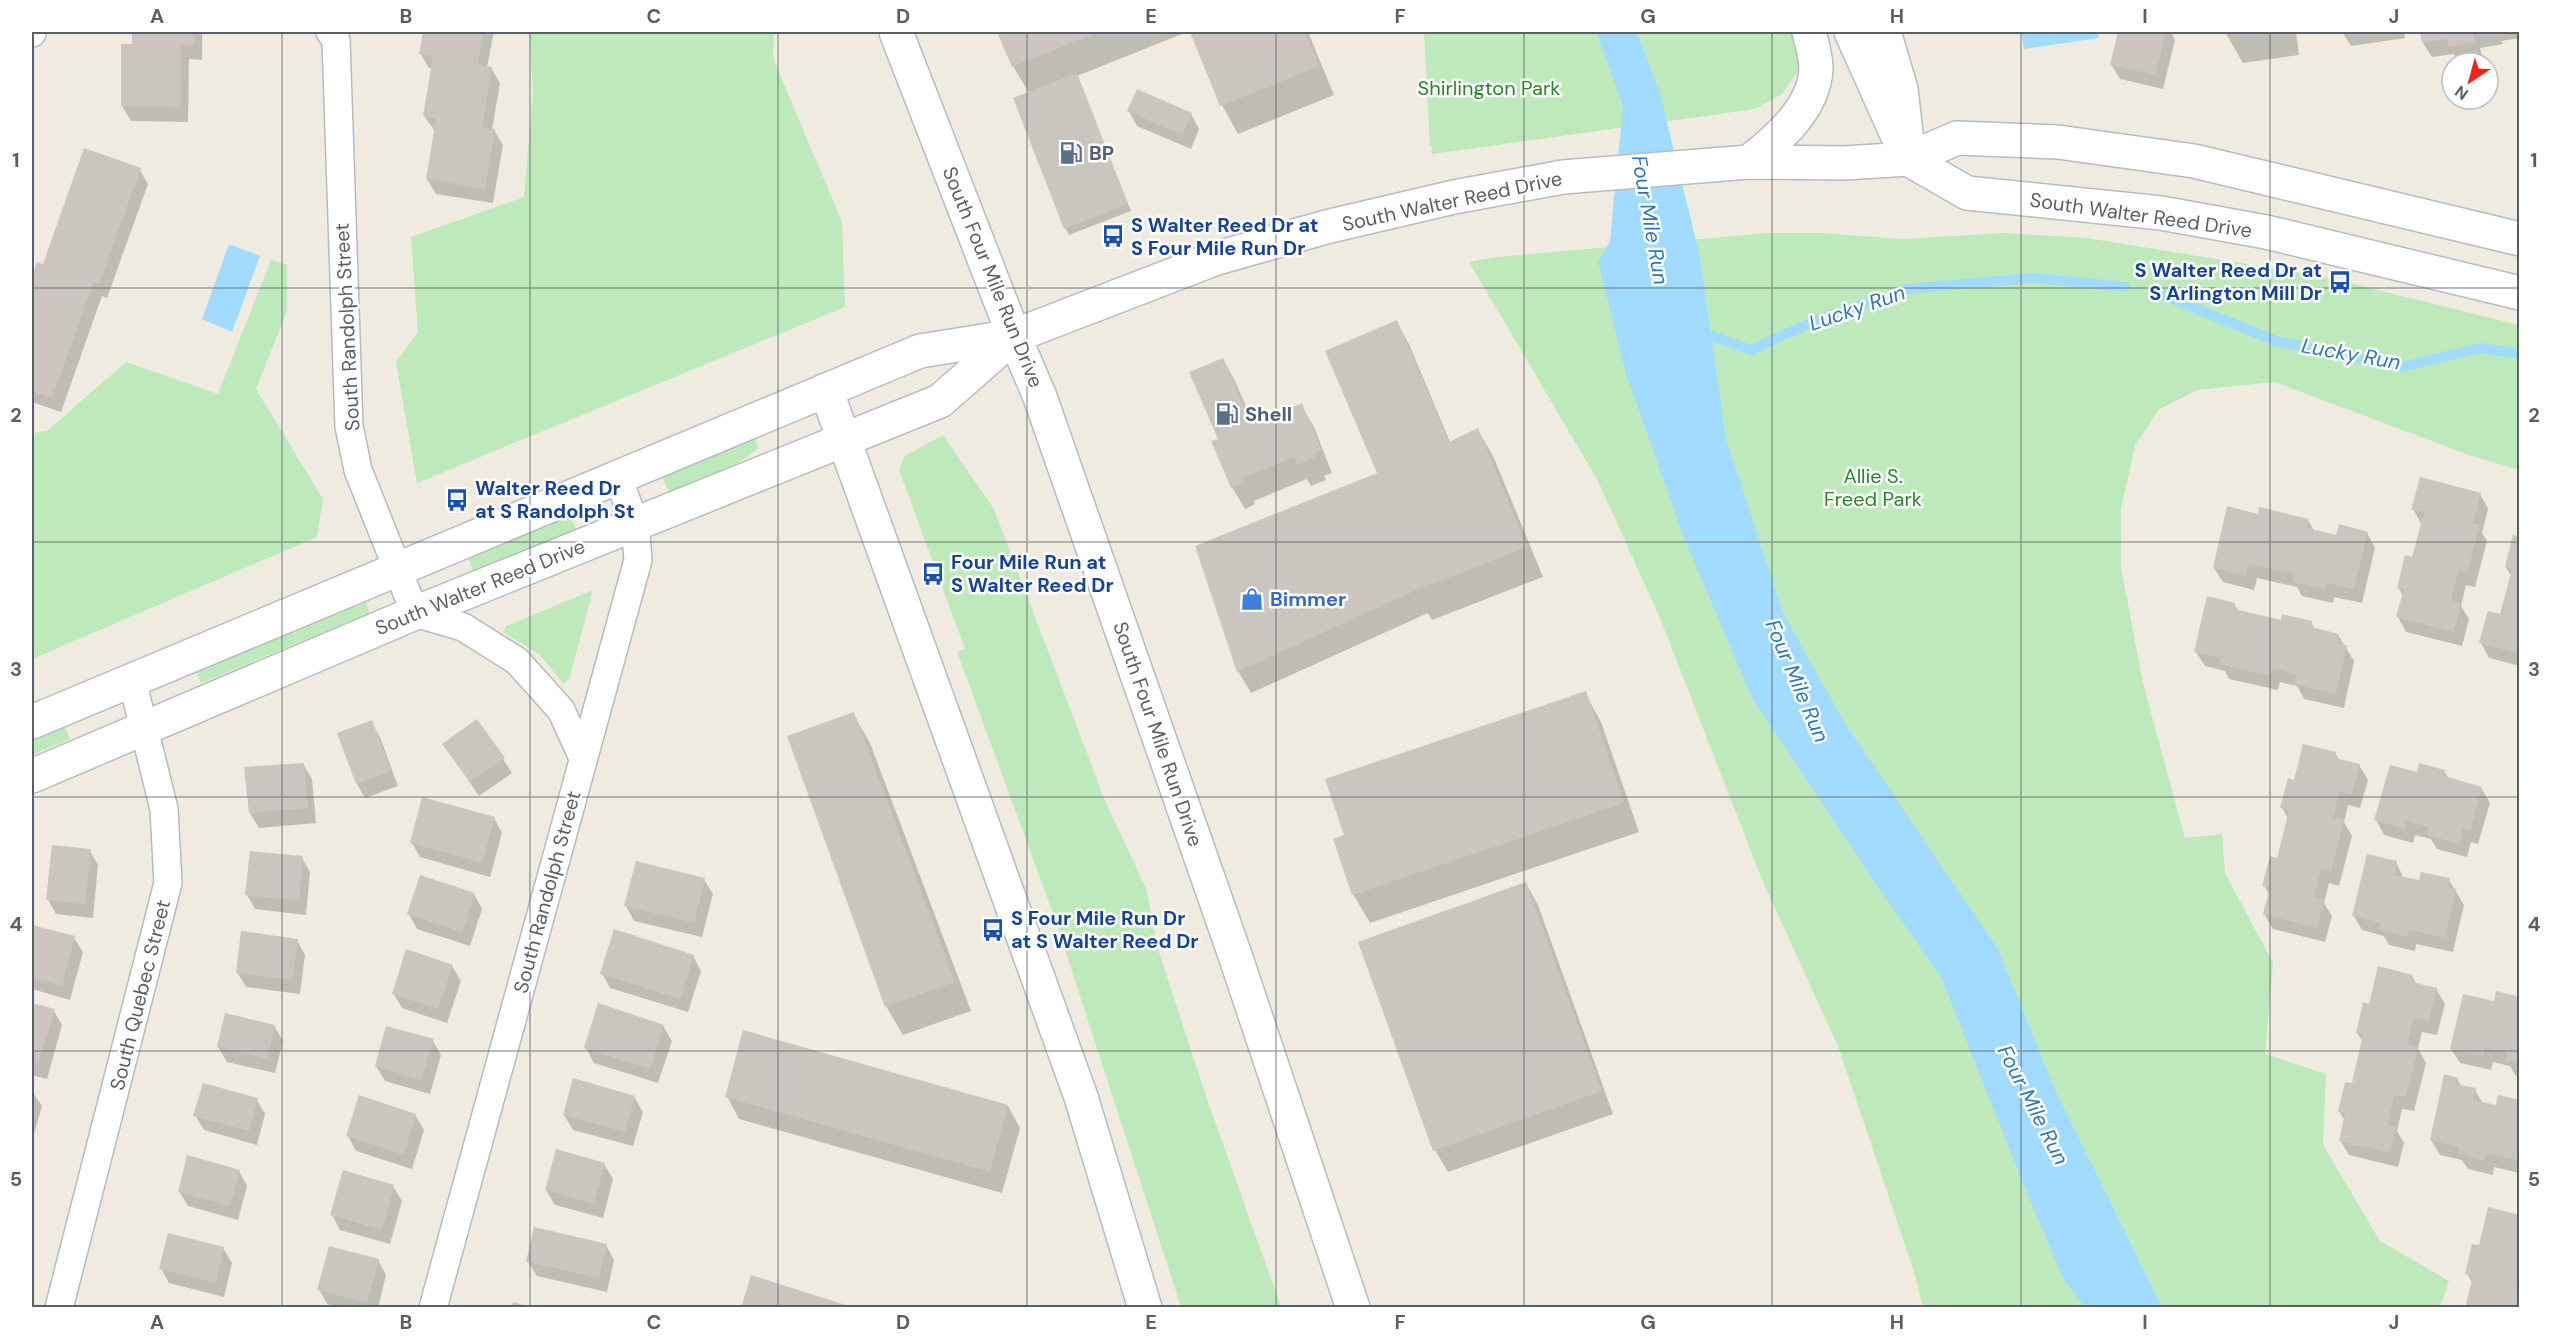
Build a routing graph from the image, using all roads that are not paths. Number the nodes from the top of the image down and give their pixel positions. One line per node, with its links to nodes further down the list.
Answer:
1 (330, 32): 15 (street, South Randolph Street)
2 (896, 32): 10 (main road, South Four Mile Run Drive)
3 (1809, 32): 7 (main road)
4 (1851, 32): 6 (main road)
5 (1884, 32): 6 (main road)
6 (1908, 159): 7 (main road, South Walter Reed Drive); 8 (main road, South Walter Reed Drive); 9 (main road, South Walter Reed Drive)
7 (1757, 160): 10 (main road, South Walter Reed Drive)
8 (2520, 239)
9 (2520, 293)
10 (1014, 336): 11 (main road, South Walter Reed Drive); 12 (main road, South Walter Reed Drive); 25 (main road, South Four Mile Run Drive)
11 (826, 390): 12 (main road); 13 (main road, South Walter Reed Drive)
12 (846, 441): 14 (main road, South Walter Reed Drive); 24 (main road)
13 (618, 477): 14 (street, South Randolph Street); 15 (main road, South Walter Reed Drive)
14 (635, 524): 16 (main road, South Walter Reed Drive); 20 (street, South Randolph Street)
15 (397, 568): 16 (street, South Randolph Street); 17 (main road, South Walter Reed Drive)
16 (414, 613): 19 (main road, South Walter Reed Drive); 20 (street)
17 (132, 680): 18 (main road, South Walter Reed Drive); 19 (street, South Quebec Street)
18 (32, 722)
19 (144, 729): 21 (main road, South Walter Reed Drive); 22 (street, South Quebec Street)
20 (583, 758): 23 (street, South Randolph Street)
21 (32, 776)
22 (59, 1308)
23 (433, 1308)
24 (1145, 1308)
25 (1353, 1308)

